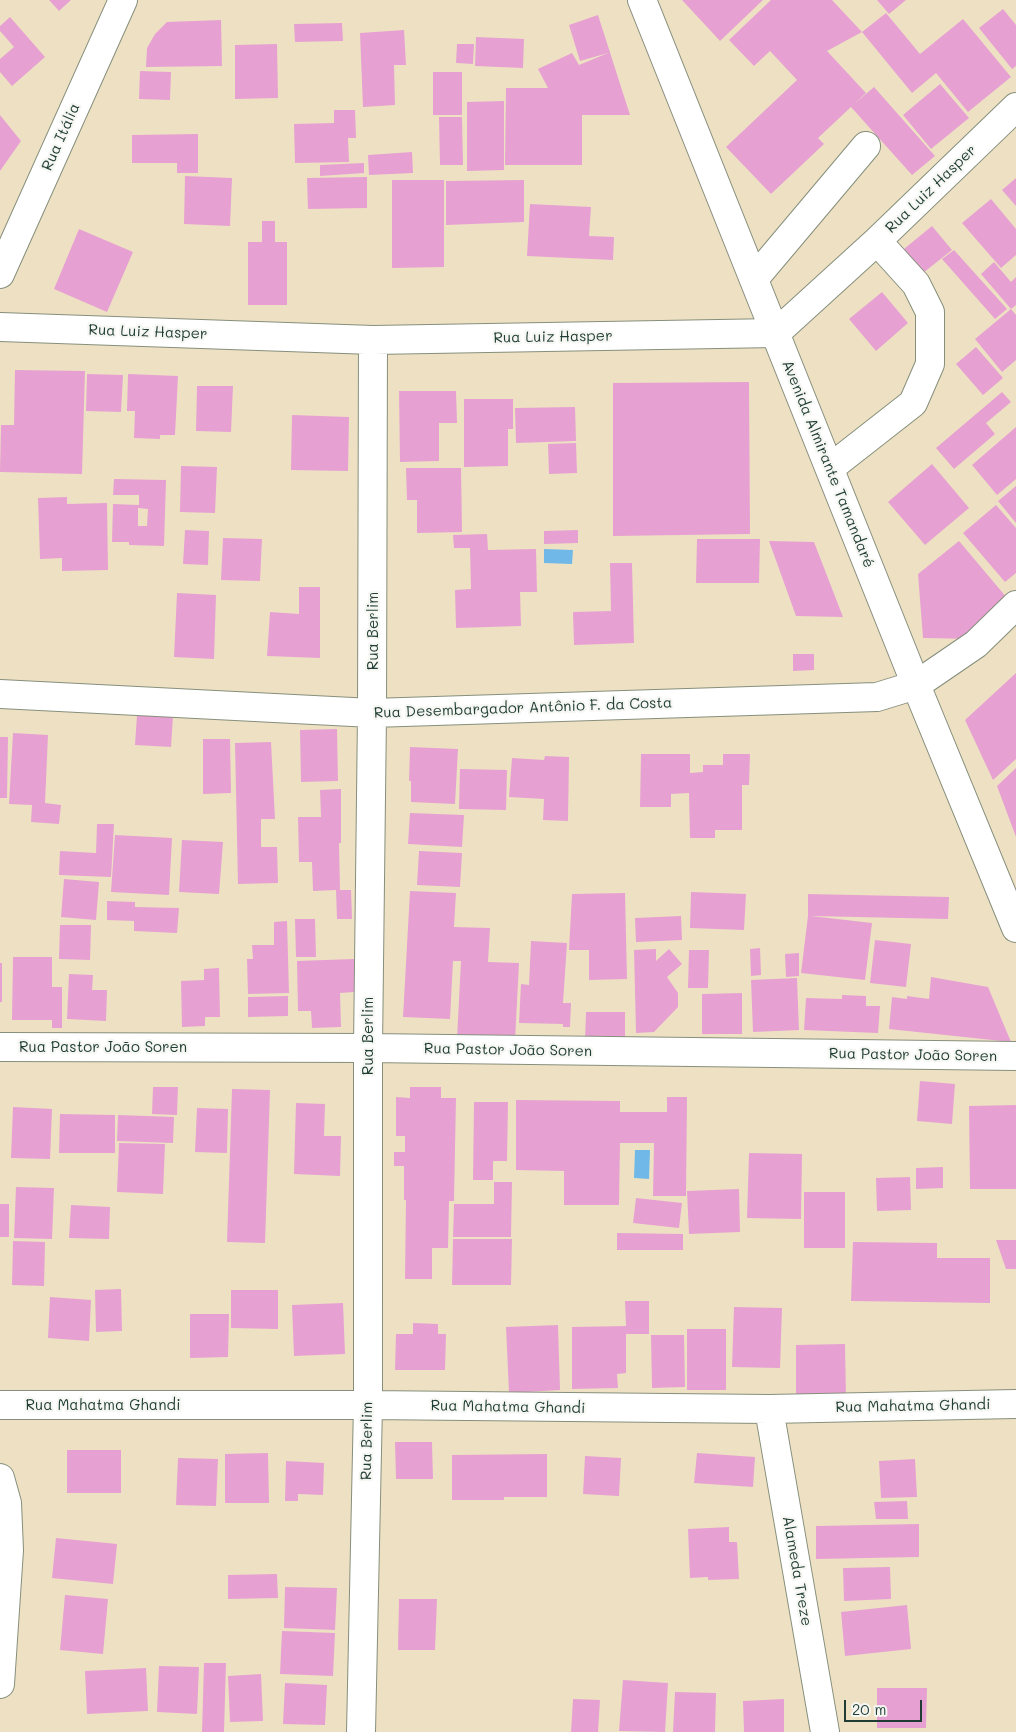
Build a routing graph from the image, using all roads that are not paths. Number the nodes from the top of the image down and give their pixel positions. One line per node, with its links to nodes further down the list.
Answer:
1 (123, 0): 6 (main road, Rua Itália)
2 (642, 0): 7 (main road, Avenida Almirante Tamandaré)
3 (1016, 107): 5 (main road, Rua Luiz Hasper)
4 (866, 146): 7 (main road)
5 (877, 241): 9 (main road, Rua Luiz Hasper); 11 (main road)
6 (0, 274)
7 (754, 279): 9 (main road, Avenida Almirante Tamandaré)
8 (0, 327): 10 (main road, Rua Luiz Hasper)
9 (776, 333): 10 (main road, Rua Luiz Hasper); 11 (main road, Avenida Almirante Tamandaré)
10 (373, 340): 15 (main road, Rua Berlim)
11 (830, 468): 13 (main road, Avenida Almirante Tamandaré)
12 (1016, 605): 13 (main road, Rua Desembargador Antônio F. da Costa)
13 (916, 685): 15 (main road, Rua Desembargador Antônio F. da Costa); 16 (main road, Avenida Almirante Tamandaré)
14 (0, 694): 15 (main road, Rua Desembargador Antônio F. da Costa)
15 (372, 713): 18 (main road, Rua Berlim)
16 (1016, 928)
17 (0, 1047): 18 (main road, Rua Pastor João Soren)
18 (368, 1048): 19 (main road, Rua Pastor João Soren); 22 (main road, Rua Berlim)
19 (1016, 1056)
20 (1016, 1404): 23 (main road, Rua Mahatma Ghandi)
21 (0, 1405): 22 (main road, Rua Mahatma Ghandi)
22 (368, 1405): 23 (main road, Rua Mahatma Ghandi); 26 (main road, Rua Berlim)
23 (769, 1409): 27 (main road, Alameda Treze)
24 (0, 1478): 25 (main road)
25 (0, 1684)
26 (361, 1732)
27 (825, 1732)

